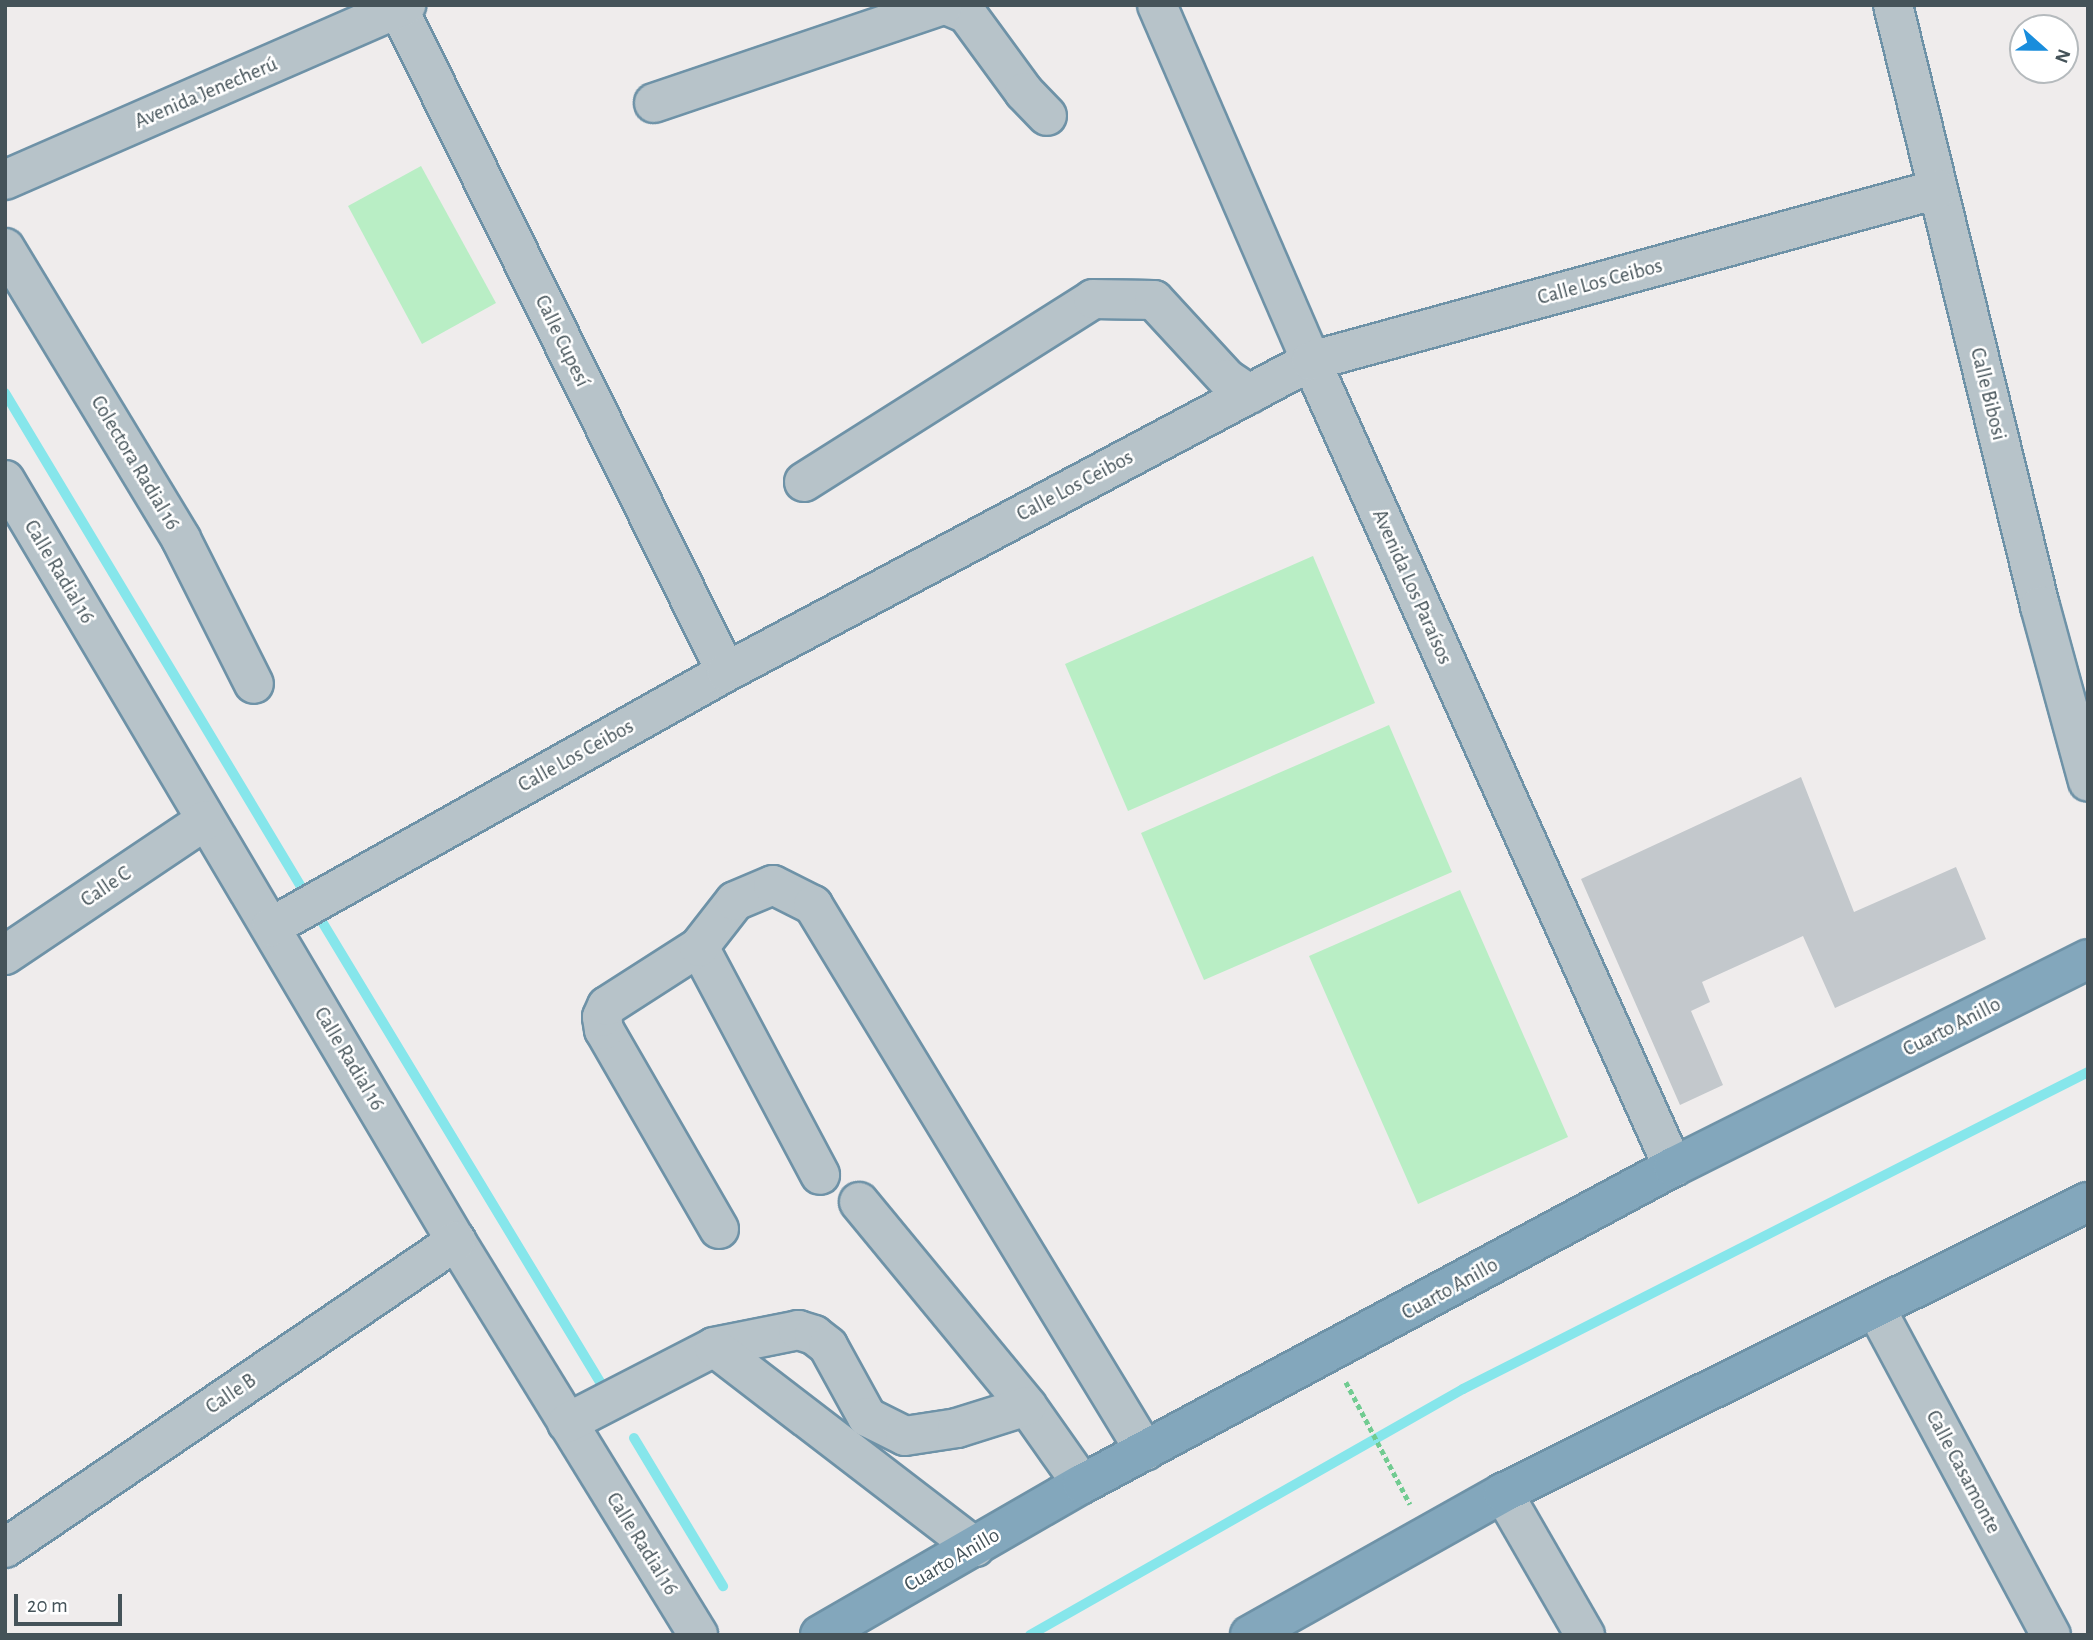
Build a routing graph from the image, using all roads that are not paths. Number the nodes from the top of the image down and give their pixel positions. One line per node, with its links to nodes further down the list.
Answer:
1 (945, 5): 5 (street); 6 (street)
2 (1157, 5): 10 (street, Avenida Los Paraísos)
3 (1893, 5): 8 (street, Calle Bibosi)
4 (403, 7): 7 (street, Avenida Jenecherú); 14 (street, Calle Cupesí)
5 (654, 103)
6 (1047, 116)
7 (5, 180)
8 (1938, 189): 10 (street, Calle Los Ceibos); 16 (street, Calle Bibosi)
9 (5, 248): 15 (street, Colectora Radial 16)
10 (1311, 361): 11 (street, Calle Los Ceibos); 22 (street, Avenida Los Paraísos)
11 (1249, 394): 13 (street); 14 (street, Calle Los Ceibos)
12 (5, 480): 17 (street, Calle Radial 16)
13 (804, 482)
14 (726, 672): 18 (street, Calle Los Ceibos)
15 (254, 684)
16 (2088, 782)
17 (206, 820): 18 (street, Calle Radial 16); 20 (street, Calle C)
18 (271, 927): 27 (street, Calle Radial 16)
19 (699, 947): 23 (street); 26 (street); 32 (street)
20 (5, 955)
21 (2088, 959): 22 (highway, Cuarto Anillo)
22 (1672, 1167): 32 (highway, Cuarto Anillo)
23 (820, 1175)
24 (859, 1202): 30 (street)
25 (2088, 1202): 28 (highway)
26 (719, 1229)
27 (456, 1241): 31 (street, Calle Radial 16); 36 (street, Calle B)
28 (1876, 1309): 34 (highway); 41 (street, Calle Casamonte)
29 (714, 1347): 30 (street); 31 (street); 35 (street)
30 (1027, 1406): 33 (street)
31 (566, 1423): 37 (street, Calle Radial 16)
32 (1145, 1451): 33 (highway, Cuarto Anillo)
33 (1082, 1484): 35 (highway, Cuarto Anillo)
34 (1503, 1493): 39 (highway); 40 (street)
35 (975, 1547): 38 (highway, Cuarto Anillo)
36 (5, 1548)
37 (698, 1635)
38 (820, 1635)
39 (1250, 1635)
40 (1585, 1635)
41 (2051, 1635)

